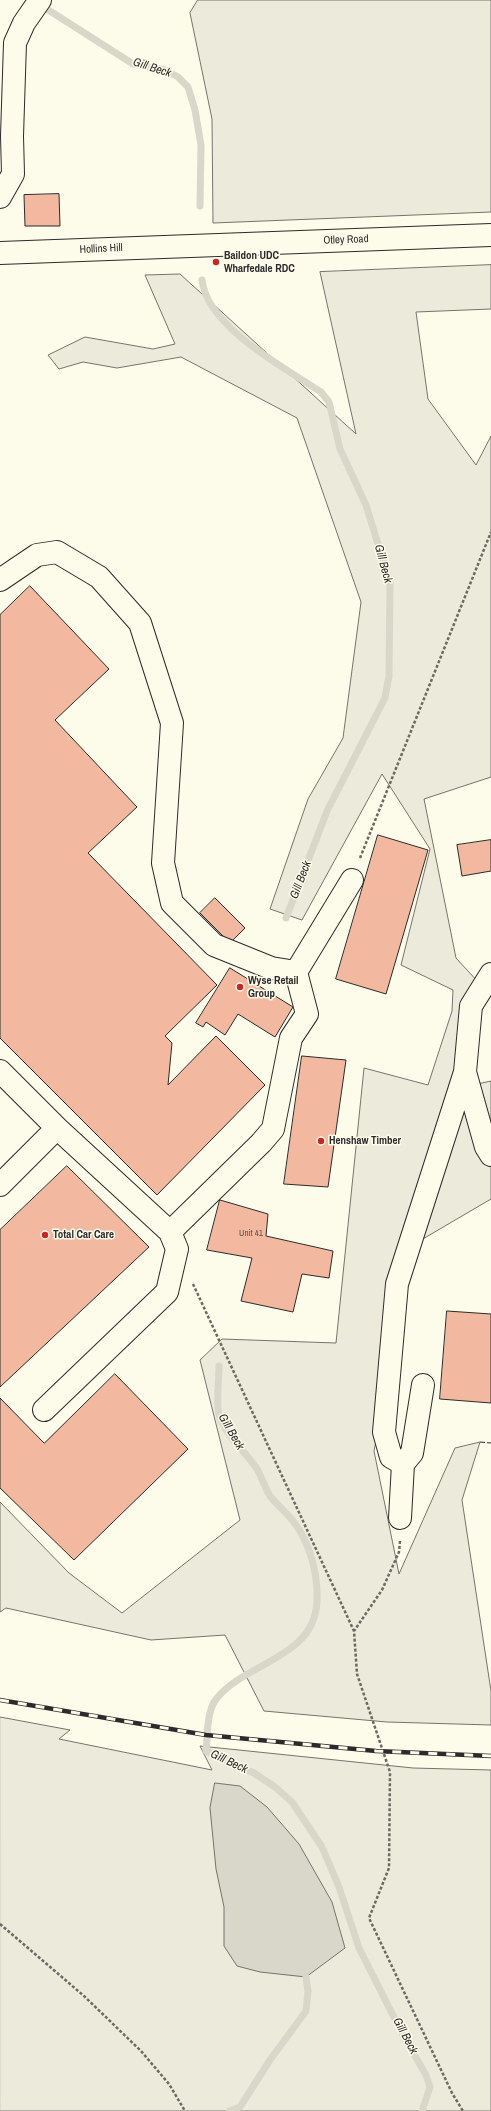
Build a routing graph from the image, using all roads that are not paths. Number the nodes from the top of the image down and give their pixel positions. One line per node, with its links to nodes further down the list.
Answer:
1 (37, 5): 2 (street)
2 (0, 197)
3 (491, 235): 4 (street, Otley Road)
4 (201, 244): 5 (street, Hollins Hill)
5 (0, 253)
6 (0, 580): 8 (street)
7 (352, 880): 8 (street)
8 (296, 972): 15 (street)
9 (491, 974): 11 (street)
10 (0, 1071): 12 (street)
11 (465, 1072): 13 (street); 18 (street)
12 (57, 1128): 14 (street); 15 (street)
13 (491, 1155)
14 (0, 1185)
15 (173, 1240): 17 (street)
16 (423, 1385): 18 (street)
17 (44, 1410)
18 (403, 1464): 19 (street)
19 (400, 1518)

